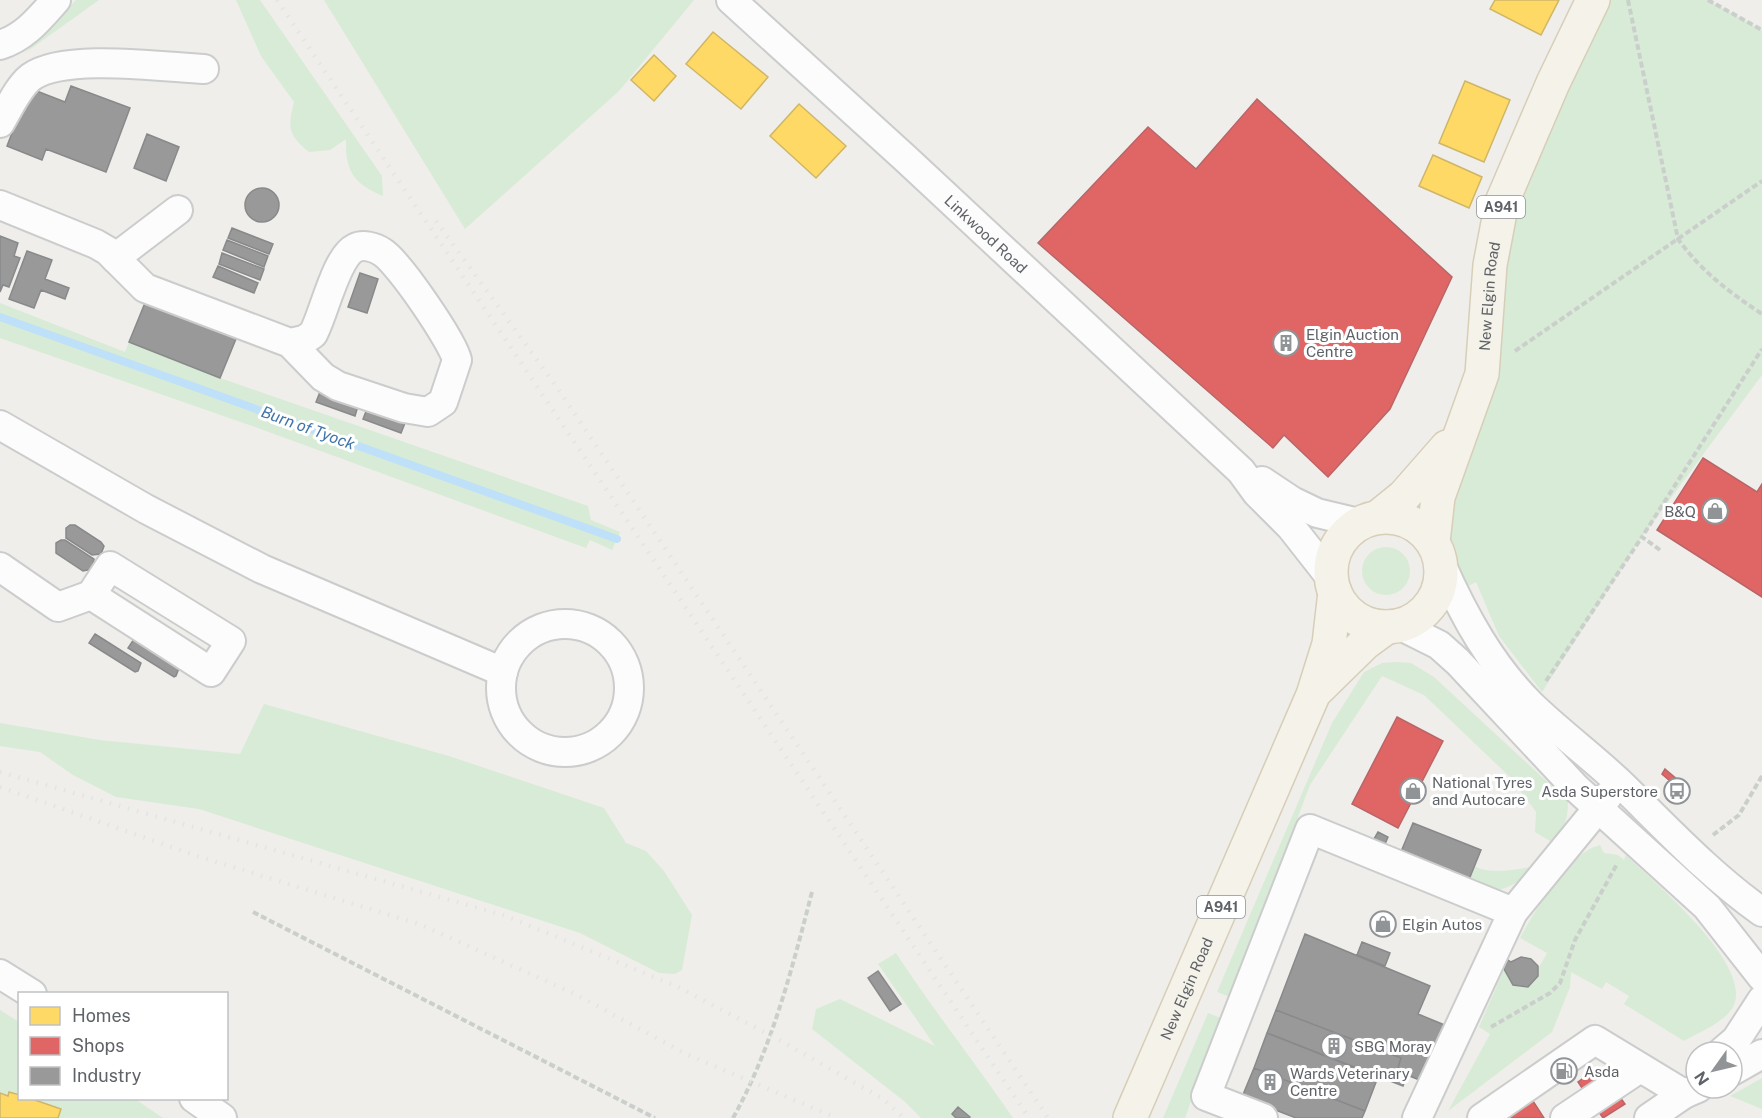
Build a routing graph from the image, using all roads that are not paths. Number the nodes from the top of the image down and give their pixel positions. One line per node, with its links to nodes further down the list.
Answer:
1 (56, 0): 4 (street)
2 (731, 0): 13 (street, Linkwood Road)
3 (1593, 0): 12 (main road, New Elgin Road / A941)
4 (0, 45)
5 (204, 69): 6 (street)
6 (0, 123)
7 (0, 205): 9 (street)
8 (178, 210): 9 (street)
9 (115, 258): 10 (street)
10 (290, 342): 10 (street)
11 (0, 425): 20 (street)
12 (1461, 429): 14 (main road, New Elgin Road / A941); 15 (main road, New Elgin Road / A941)
13 (1241, 471): 14 (street, Linkwood Road); 17 (street, Linkwood Road)
14 (1368, 520): 15 (main road); 17 (main road)
15 (1437, 553): 19 (main road); 22 (street)
16 (0, 567): 18 (street)
17 (1333, 585): 19 (main road); 21 (main road, New Elgin Road / A941)
18 (91, 595): 18 (street)
19 (1393, 626): 21 (main road, New Elgin Road / A941); 23 (street)
20 (503, 672): 20 (street)
21 (1312, 695): 39 (main road, New Elgin Road / A941)
22 (1619, 782): 23 (street); 25 (street)
23 (1597, 809): 24 (street); 27 (street)
24 (1513, 912): 40 (street); 41 (street)
25 (1762, 912)
26 (0, 974): 28 (street)
27 (1762, 977)
28 (30, 992)
29 (1762, 1000): 30 (street)
30 (1736, 1040)
31 (1611, 1051): 34 (street); 42 (street); 43 (street)
32 (1762, 1054): 33 (street)
33 (1744, 1064)
34 (1640, 1068): 35 (street); 44 (street)
35 (1684, 1084)
36 (1684, 1093): 45 (street)
37 (197, 1100): 38 (street)
38 (222, 1118)
39 (1130, 1118)
40 (1263, 1118)
41 (1417, 1118)
42 (1482, 1118)
43 (1512, 1118)
44 (1564, 1118)
45 (1649, 1118)

